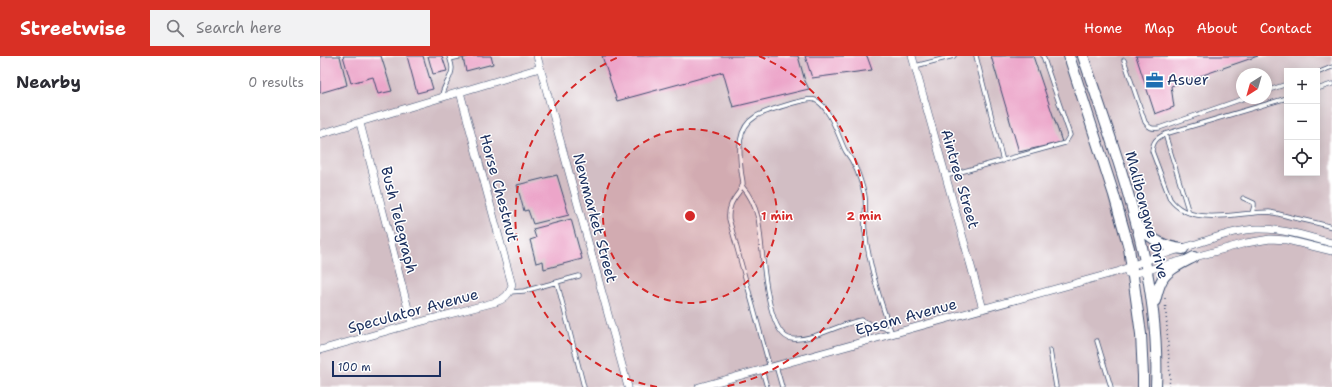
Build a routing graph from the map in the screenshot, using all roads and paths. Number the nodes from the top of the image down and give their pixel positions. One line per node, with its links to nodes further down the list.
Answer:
1 (463, 56): 9 (lane)
2 (537, 56): 13 (street, Newmarket Street)
3 (954, 56): 11 (lane)
4 (976, 56): 26 (lane)
5 (1043, 56): 26 (lane)
6 (1070, 56): 39 (main road, Malibongwe Drive)
7 (1082, 56): 32 (main road, Malibongwe Drive)
8 (914, 57): 11 (street, Aintree Street)
9 (449, 58): 20 (lane)
10 (1124, 60): 22 (lane)
11 (915, 66): 27 (street, Aintree Street)
12 (1332, 67): 14 (lane)
13 (540, 68): 19 (street); 54 (street, Newmarket Street)
14 (1320, 72)
15 (1332, 84): 17 (lane)
16 (1284, 85): 18 (lane)
17 (1320, 88)
18 (1272, 89)
19 (460, 92): 20 (street); 42 (street, Horse Chestnut)
20 (442, 98): 23 (street)
21 (1284, 99): 25 (lane)
22 (1236, 101)
23 (360, 123): 24 (street); 46 (street, Bush Telegraph)
24 (320, 134)
25 (1165, 134): 30 (lane); 30 (lane)
26 (1003, 161): 27 (lane)
27 (946, 176): 45 (street, Aintree Street)
28 (742, 186): 47 (lane); 47 (lane); 51 (lane)
29 (1243, 198): 31 (lane)
30 (1189, 213): 31 (lane)
31 (1252, 213): 33 (lane)
32 (1137, 226): 35 (main road); 38 (main road, Malibongwe Drive)
33 (1332, 227)
34 (1332, 244): 35 (street)
35 (1182, 249): 38 (street)
36 (1332, 251): 37 (street)
37 (1194, 256): 38 (street); 44 (main road)
38 (1147, 266): 39 (street); 44 (main road, Malibongwe Drive)
39 (1132, 270): 45 (street, Epsom Avenue); 60 (main road, Malibongwe Drive)
40 (579, 276): 41 (lane)
41 (557, 282): 42 (lane); 53 (lane)
42 (510, 292): 46 (street, Speculator Avenue)
43 (1165, 296): 62 (path)
44 (1153, 307): 61 (main road, Malibongwe Drive)
45 (983, 310): 47 (street, Epsom Avenue)
46 (412, 324): 49 (street, Speculator Avenue)
47 (891, 331): 51 (street, Epsom Avenue)
48 (1097, 341): 59 (lane)
49 (320, 350)
50 (1050, 350): 58 (lane)
51 (773, 367): 52 (street, Epsom Avenue); 57 (lane)
52 (762, 370): 55 (street, Epsom Avenue); 56 (lane)
53 (584, 387)
54 (628, 387)
55 (699, 387)
56 (766, 387)
57 (782, 387)
58 (1056, 387)
59 (1111, 387)
60 (1143, 387)
61 (1156, 387)
62 (1169, 387)

